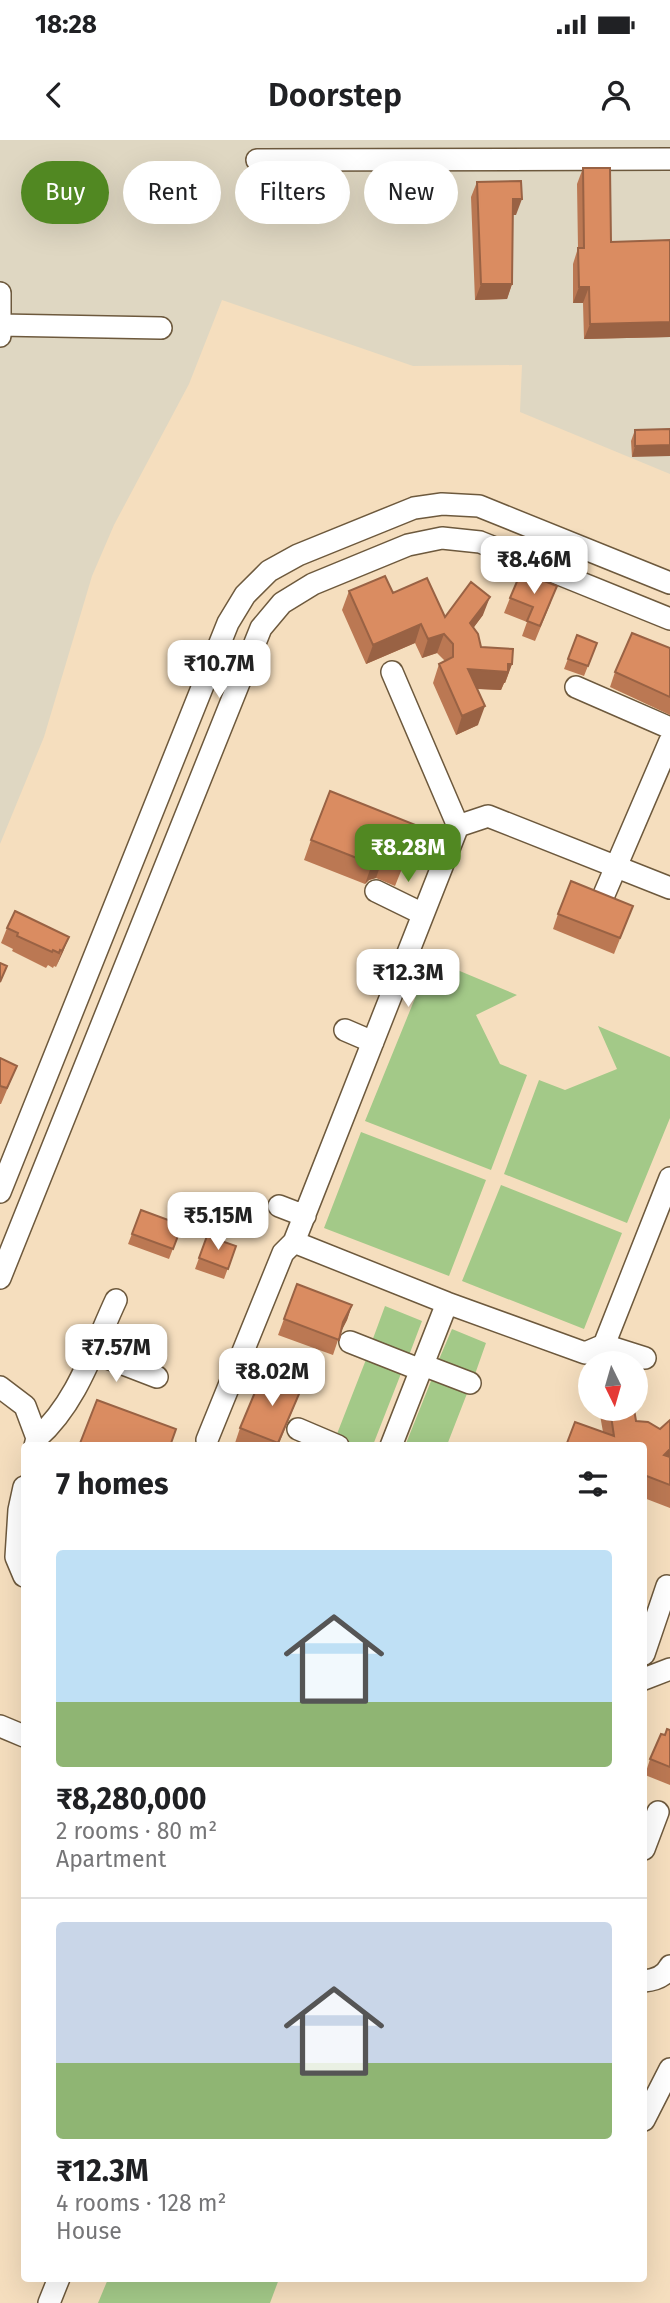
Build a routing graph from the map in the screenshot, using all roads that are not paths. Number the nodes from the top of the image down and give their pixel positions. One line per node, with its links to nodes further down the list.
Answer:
1 (670, 159): 2 (street)
2 (257, 160)
3 (0, 293): 4 (street)
4 (0, 325): 5 (street); 6 (street)
5 (161, 328)
6 (0, 339)
7 (670, 583): 22 (street)
8 (670, 619): 26 (street)
9 (392, 672): 13 (street)
10 (576, 687): 11 (street)
11 (670, 728)
12 (670, 741): 14 (street)
13 (458, 825): 14 (street); 18 (street)
14 (616, 867): 15 (street); 17 (street)
15 (670, 888)
16 (376, 891): 18 (street)
17 (603, 897)
18 (423, 914): 20 (street)
19 (345, 1030): 20 (street)
20 (373, 1042): 24 (street)
21 (670, 1178): 30 (street)
22 (0, 1192)
23 (279, 1206): 24 (street)
24 (304, 1216): 25 (street)
25 (294, 1242): 28 (street); 38 (street)
26 (0, 1278)
27 (116, 1300): 32 (street)
28 (447, 1303): 30 (street); 33 (street)
29 (350, 1342): 33 (street)
30 (604, 1345): 31 (street)
31 (624, 1351)
32 (92, 1352): 34 (street); 39 (street)
33 (422, 1367): 35 (street); 41 (street)
34 (157, 1377)
35 (470, 1383)
36 (0, 1387): 39 (street)
37 (298, 1429): 40 (street)
38 (207, 1440)
39 (36, 1442)
40 (329, 1442)
41 (393, 1442)
42 (21, 1501): 43 (street)
43 (21, 1569)
44 (667, 1586): 45 (street)
45 (647, 1645)
46 (670, 1668): 47 (street)
47 (647, 1678)
48 (0, 1726): 49 (street)
49 (21, 1735)
50 (658, 1812): 51 (street)
51 (647, 1841)
52 (670, 2069): 53 (street)
53 (647, 2114)
54 (57, 2282): 55 (street)
55 (49, 2303)

